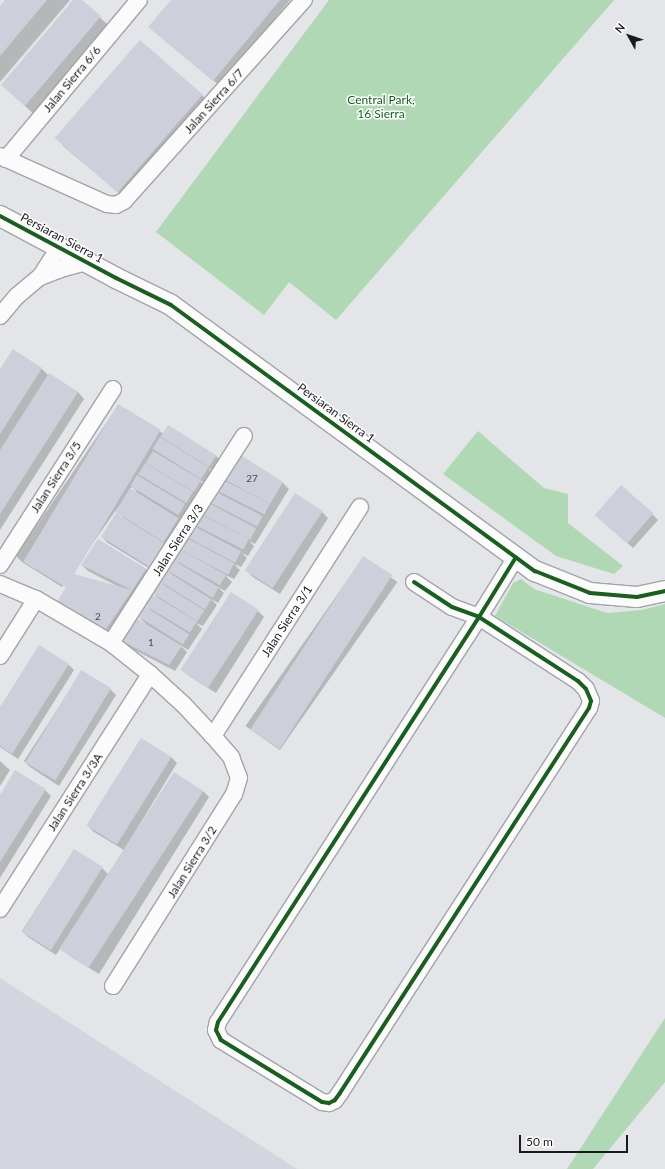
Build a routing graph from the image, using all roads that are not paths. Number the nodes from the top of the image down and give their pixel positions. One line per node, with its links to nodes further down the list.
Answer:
1 (139, 0): 3 (street, Jalan Sierra 6/6)
2 (304, 0): 3 (street, Jalan Sierra 6/7)
3 (3, 157)
4 (1, 219): 5 (street, Persiaran Sierra 1)
5 (60, 248): 6 (street, Persiaran Sierra 1); 7 (street)
6 (86, 262): 7 (street); 12 (street, Persiaran Sierra 1)
7 (40, 277): 8 (street)
8 (2, 309)
9 (113, 390): 13 (street, Jalan Sierra 3/5)
10 (244, 436): 19 (street, Jalan Sierra 3/3)
11 (360, 507): 22 (street, Jalan Sierra 3/1)
12 (516, 557): 16 (street, Persiaran Sierra 1); 18 (street)
13 (0, 566)
14 (414, 582): 18 (street)
15 (0, 584): 17 (street, Jalan Sierra 3/2)
16 (665, 591)
17 (36, 599): 19 (street, Jalan Sierra 3/2); 20 (street)
18 (479, 617): 18 (street)
19 (111, 644): 21 (street, Jalan Sierra 3/2)
20 (0, 656)
21 (150, 674): 22 (street, Jalan Sierra 3/2); 23 (street, Jalan Sierra 3/3A)
22 (213, 736): 24 (street, Jalan Sierra 3/2)
23 (0, 909)
24 (113, 986)

